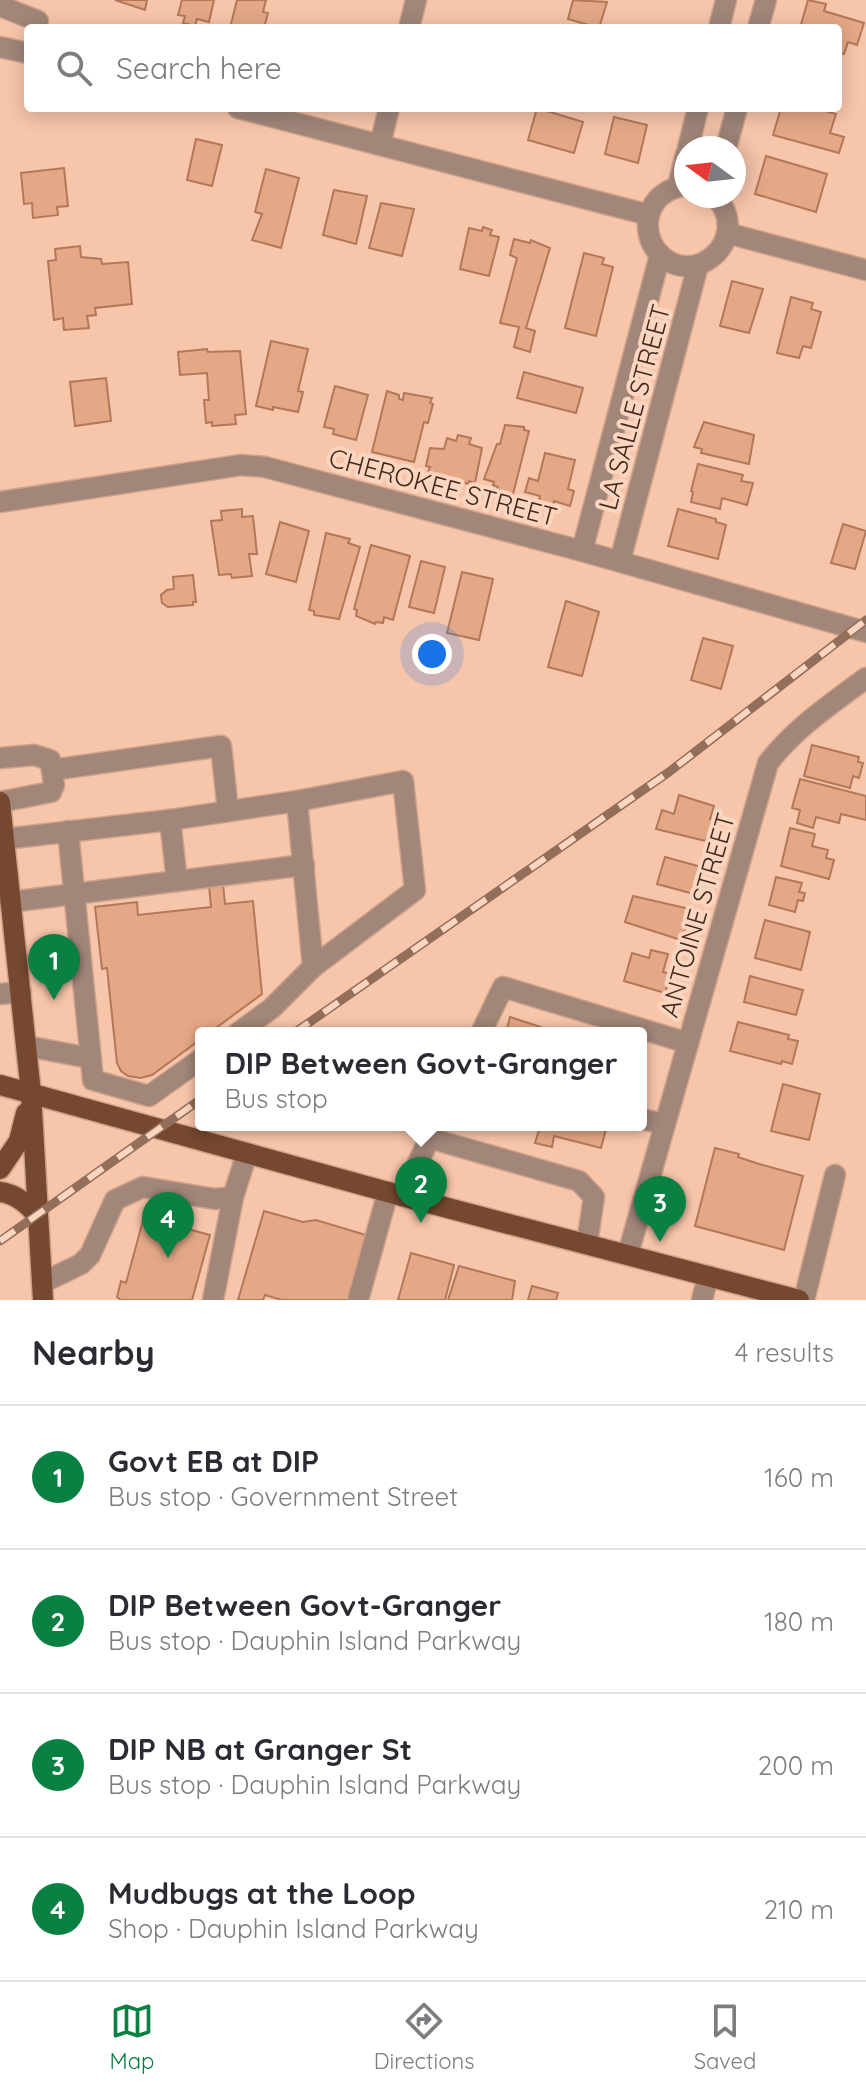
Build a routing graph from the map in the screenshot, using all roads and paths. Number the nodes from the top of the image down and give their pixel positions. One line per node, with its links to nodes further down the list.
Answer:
1 (416, 0): 6 (street)
2 (726, 0): 7 (street)
3 (766, 0): 8 (street)
4 (5, 5): 5 (street)
5 (37, 24)
6 (410, 24)
7 (720, 24)
8 (759, 24)
9 (0, 47): 10 (street)
10 (24, 52)
11 (253, 112): 17 (street)
12 (388, 112): 17 (street)
13 (697, 112): 15 (street)
14 (736, 112): 16 (street)
15 (691, 136)
16 (729, 136)
17 (380, 145): 20 (street)
18 (674, 190): 20 (street)
19 (723, 208): 21 (street)
20 (649, 215): 22 (street)
21 (727, 233): 23 (street); 24 (street)
22 (660, 255): 23 (street); 26 (street, LA SALLE STREET)
23 (698, 265): 27 (street, LA SALLE STREET)
24 (866, 270)
25 (0, 502): 26 (street, CHEROKEE STREET)
26 (582, 551): 27 (street, CHEROKEE STREET)
27 (620, 561): 28 (street, CHEROKEE STREET)
28 (866, 632)
29 (866, 678): 48 (street, ANTOINE STREET)
30 (0, 758): 31 (street)
31 (52, 770): 33 (street); 34 (street)
32 (297, 801): 34 (street); 38 (street); 42 (street)
33 (0, 802): 37 (main road)
34 (228, 811): 35 (street)
35 (170, 820): 36 (street); 39 (street)
36 (68, 831): 37 (street); 40 (street)
37 (4, 839): 41 (main road)
38 (304, 865): 39 (street); 42 (street)
39 (177, 881): 40 (street)
40 (74, 894): 41 (street); 50 (street)
41 (10, 902): 43 (main road)
42 (313, 967): 44 (street)
43 (10, 993): 49 (main road)
44 (246, 1027)
45 (484, 1027): 46 (street)
46 (635, 1027)
47 (647, 1031): 48 (street)
48 (688, 1043): 57 (street, ANTOINE STREET)
49 (26, 1046): 50 (street); 53 (main road)
50 (90, 1058): 54 (street)
51 (195, 1063): 54 (street)
52 (0, 1085): 53 (main road)
53 (31, 1093): 56 (main road); 60 (main road); 65 (main road)
54 (149, 1096): 56 (street)
55 (647, 1120): 57 (street)
56 (141, 1123): 59 (main road)
57 (665, 1124): 67 (street, ANTOINE STREET)
58 (433, 1132): 63 (street); 66 (street)
59 (247, 1153): 63 (main road); 64 (street)
60 (0, 1169)
61 (835, 1175): 73 (street)
62 (0, 1192): 65 (main road)
63 (395, 1194): 66 (main road); 71 (street)
64 (233, 1197): 69 (street); 70 (street)
65 (37, 1215): 69 (main road)
66 (587, 1243): 67 (main road)
67 (628, 1254): 68 (main road)
68 (708, 1276): 72 (street); 73 (main road)
69 (42, 1291)
70 (213, 1300)
71 (358, 1300)
72 (702, 1300)
73 (801, 1300)

